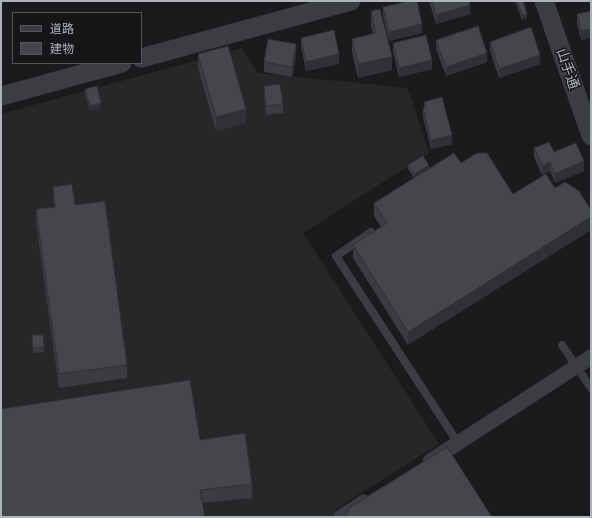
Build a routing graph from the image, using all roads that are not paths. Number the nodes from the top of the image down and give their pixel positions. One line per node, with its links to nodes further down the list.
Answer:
1 (351, 1): 3 (street)
2 (544, 1): 6 (street, 山手通)
3 (142, 58)
4 (118, 64): 5 (street)
5 (1, 96)
6 (591, 136)
7 (370, 232): 12 (lane)
8 (562, 345): 10 (lane)
9 (591, 357): 10 (street)
10 (576, 366): 11 (lane); 12 (street)
11 (591, 388)
12 (458, 443): 13 (street)
13 (421, 467)
14 (376, 495): 15 (street)
15 (341, 517)

